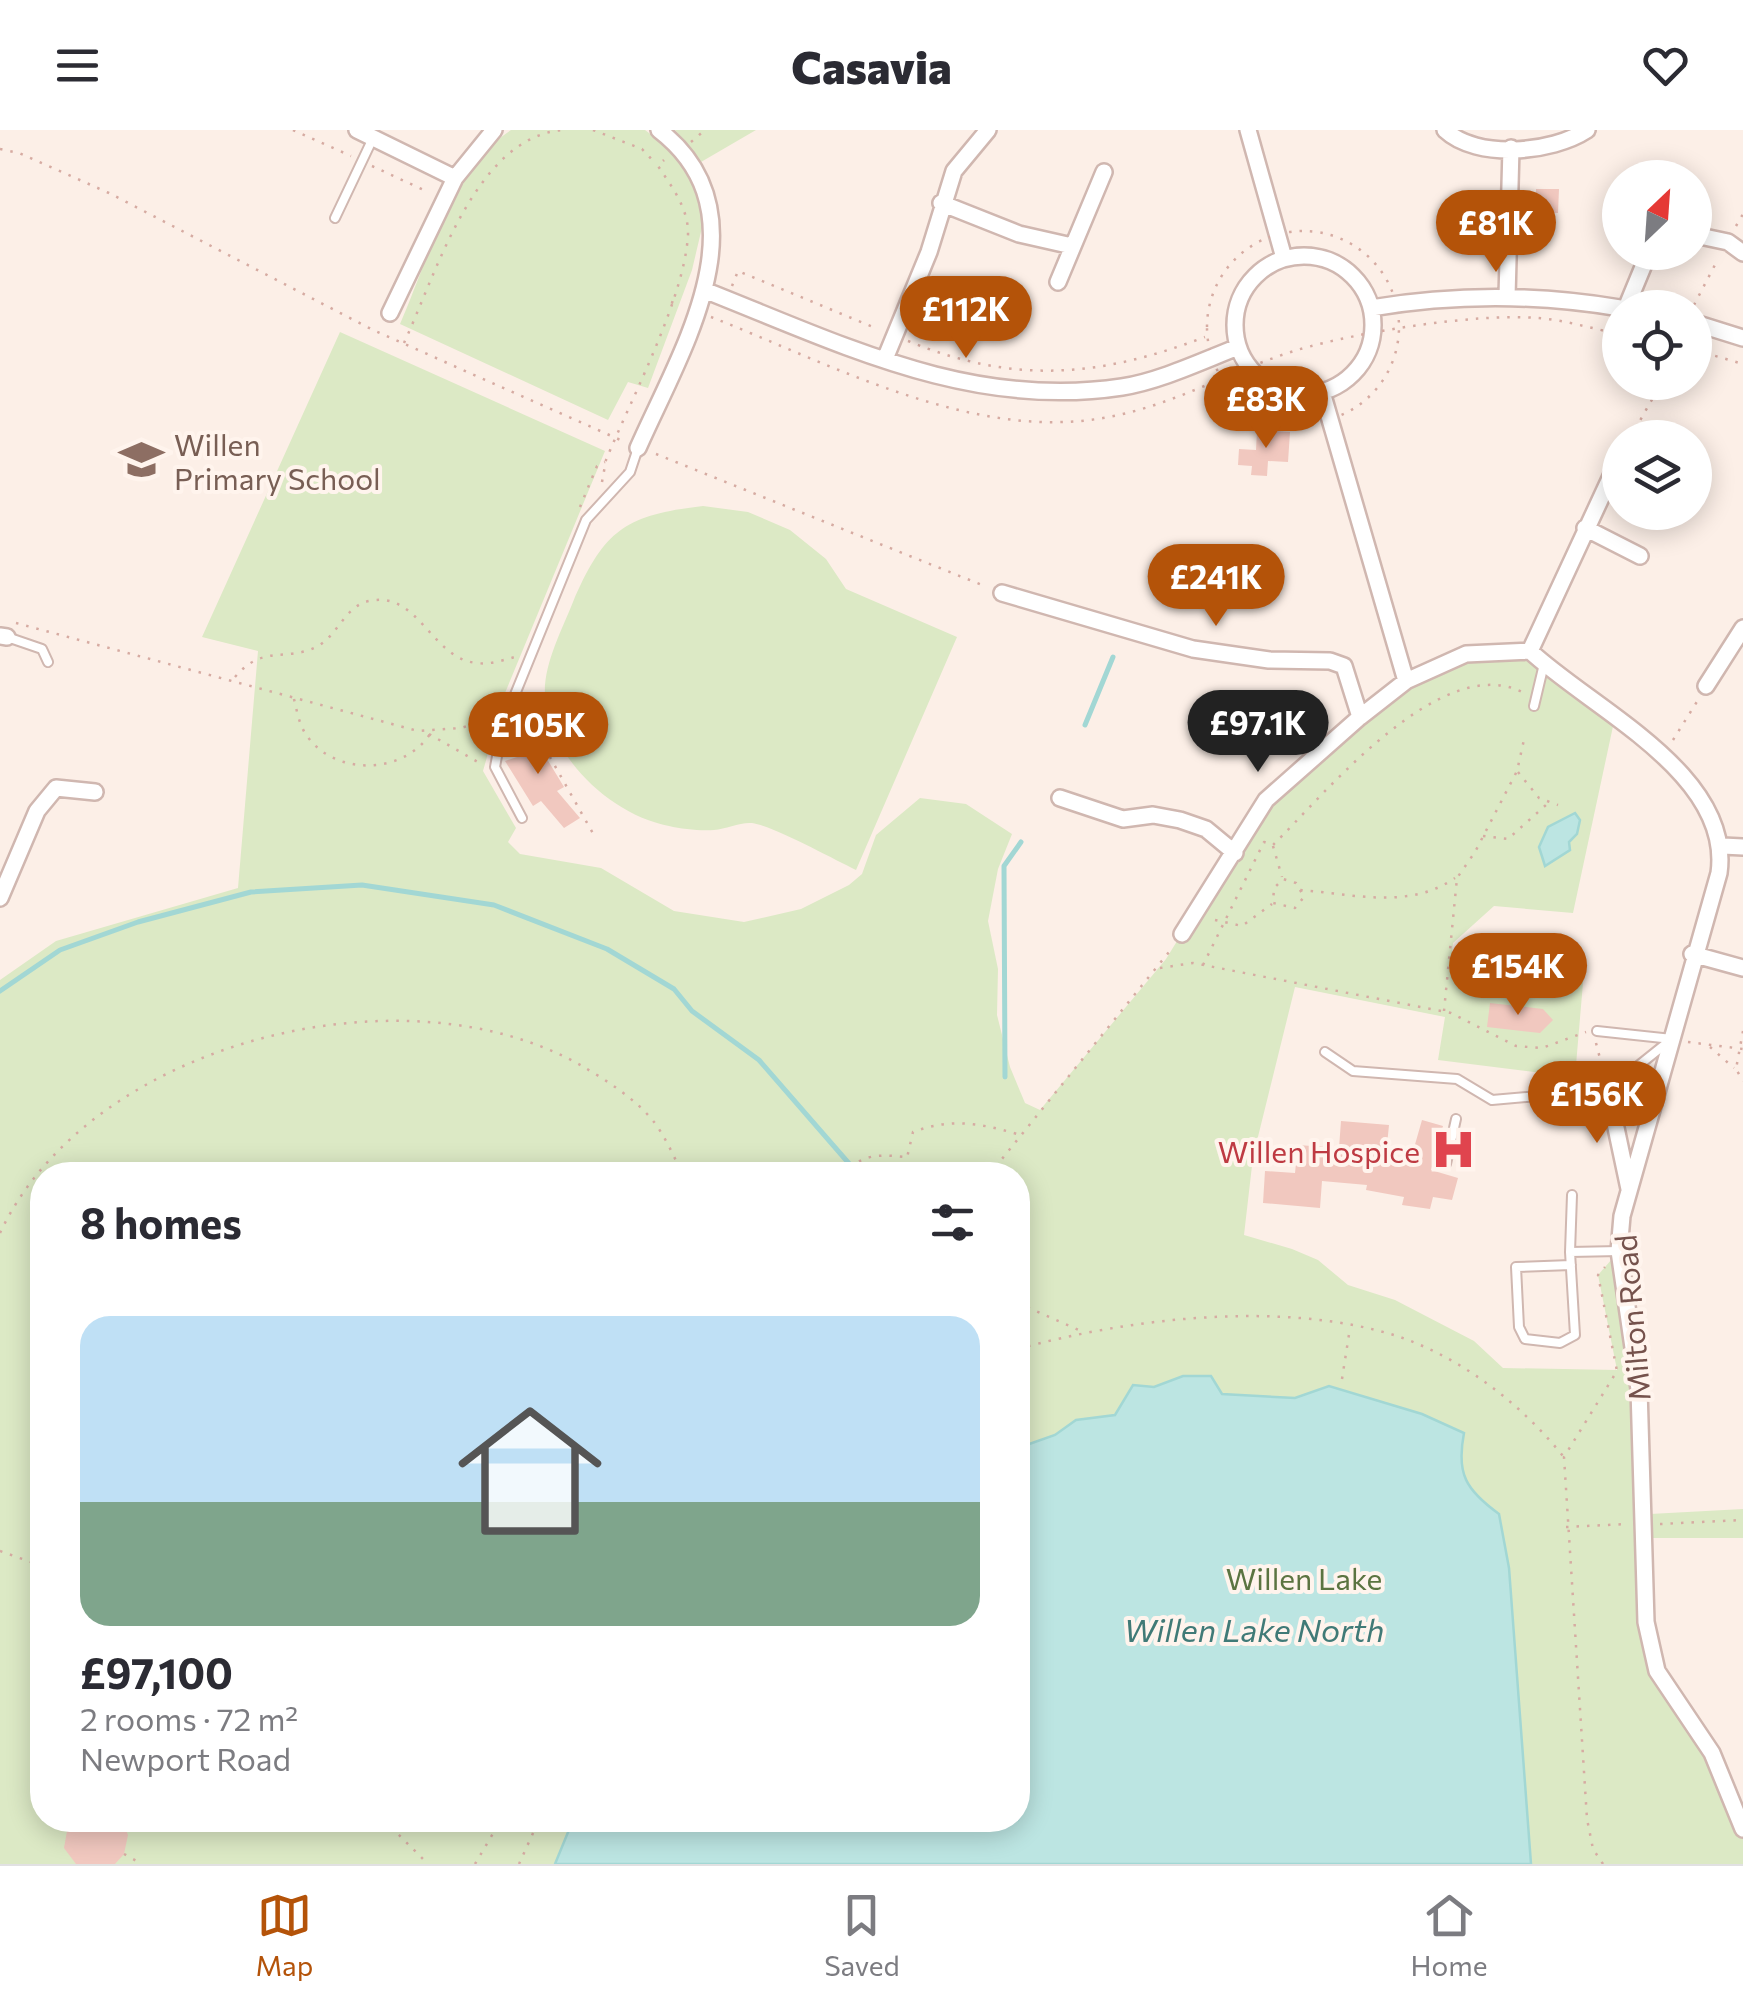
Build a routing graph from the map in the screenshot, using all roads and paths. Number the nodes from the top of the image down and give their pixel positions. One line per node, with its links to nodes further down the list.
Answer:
1 (293, 130): 16 (path)
2 (357, 130): 12 (street)
3 (494, 130): 19 (street)
4 (562, 130): 22 (path)
5 (593, 130): 17 (path)
6 (659, 130): 13 (street)
7 (705, 130): 13 (path)
8 (988, 130): 21 (street)
9 (1248, 130): 25 (street)
10 (1445, 130): 14 (street)
11 (1587, 130): 14 (street)
12 (374, 138): 16 (lane); 19 (street)
13 (678, 148): 17 (path); 32 (street)
14 (1511, 148): 35 (street)
15 (0, 150): 50 (path)
16 (362, 161): 20 (path); 24 (lane)
17 (658, 166): 36 (path)
18 (1104, 172): 28 (street)
19 (455, 178): 20 (street)
20 (444, 200): 22 (path); 41 (street)
21 (942, 203): 28 (street); 47 (street)
22 (465, 211): 50 (path)
23 (1743, 214): 27 (path)
24 (335, 218)
25 (1278, 233): 30 (street); 37 (path); 48 (path)
26 (1712, 238): 27 (street)
27 (1728, 242): 29 (street); 33 (path)
28 (1072, 246): 31 (street)
29 (1743, 253)
30 (1284, 258): 39 (street); 51 (street)
31 (1058, 282)
32 (704, 290): 34 (street); 40 (street)
33 (1703, 290)
34 (726, 298): 42 (path); 47 (path); 54 (street)
35 (1507, 298): 37 (street); 38 (street)
36 (671, 302): 40 (path); 60 (path)
37 (1397, 304): 39 (street); 44 (path)
38 (1602, 304)
39 (1371, 308): 46 (street)
40 (696, 311): 42 (path); 61 (street)
41 (390, 313)
42 (718, 320): 57 (path)
43 (1712, 328): 49 (street)
44 (1399, 331): 45 (path); 46 (path); 59 (path)
45 (1602, 331)
46 (1373, 335): 56 (path); 58 (street)
47 (894, 336): 48 (path); 54 (street)
48 (1208, 336): 53 (path)
49 (1743, 338)
50 (404, 345): 60 (path)
51 (1238, 347): 53 (street); 56 (street)
52 (1712, 355): 55 (path)
53 (1212, 357): 54 (street); 57 (path)
54 (885, 359)
55 (1743, 364)
56 (1250, 370): 57 (path); 58 (street)
57 (1224, 381): 59 (path)
58 (1322, 392): 59 (street)
59 (1328, 417): 77 (street)
60 (616, 437): 61 (path); 62 (path)
61 (638, 448): 64 (lane); 68 (path)
62 (606, 462): 64 (path); 65 (path)
63 (1602, 494): 66 (street)
64 (599, 502): 65 (lane)
65 (583, 526): 73 (lane)
66 (1585, 528): 67 (street); 72 (street)
67 (1640, 556)
68 (1002, 594): 84 (street)
69 (0, 619): 76 (path)
70 (1743, 628): 78 (street)
71 (3, 637): 74 (lane)
72 (1530, 651): 75 (street); 77 (street)
73 (530, 653): 76 (path); 82 (lane)
74 (48, 662)
75 (1544, 664): 79 (lane); 88 (street)
76 (234, 678): 80 (path)
77 (1406, 681): 84 (street)
78 (1706, 686): 88 (path)
79 (1541, 691): 81 (lane); 98 (path)
80 (294, 697): 85 (path); 86 (path)
81 (1534, 706)
82 (508, 710): 85 (path); 90 (lane)
83 (524, 710): 97 (path)
84 (1360, 717): 101 (street)
85 (418, 731): 86 (path)
86 (430, 734): 90 (path)
87 (1526, 735): 89 (path)
88 (1663, 756): 99 (street)
89 (1517, 771): 93 (path); 96 (path)
90 (498, 774): 95 (lane)
91 (95, 792): 105 (street)
92 (1060, 798): 101 (street)
93 (1547, 804): 94 (path); 96 (path)
94 (1558, 805)
95 (522, 818)
96 (1483, 836): 102 (path)
97 (595, 838)
98 (1272, 845): 103 (path); 108 (path)
99 (1723, 846): 100 (street); 110 (street, Milton Road)
100 (1743, 847)
101 (1235, 853): 109 (street)
102 (1456, 878): 104 (path); 114 (path)
103 (1282, 879): 104 (path); 106 (path)
104 (1300, 890): 106 (path)
105 (0, 898)
106 (1273, 903): 108 (path)
107 (1214, 920): 108 (path)
108 (1226, 924): 111 (path)
109 (1182, 934): 112 (path)
110 (1692, 954): 113 (street); 117 (street, Milton Road)
111 (1203, 965): 112 (path); 114 (path)
112 (1160, 968): 125 (path)
113 (1743, 968)
114 (1444, 1012): 123 (path)
115 (1597, 1031): 117 (lane)
116 (1743, 1031): 119 (path)
117 (1672, 1039): 118 (path); 123 (lane); 134 (street, Milton Road)
118 (1709, 1047): 119 (path); 121 (path)
119 (1741, 1049): 121 (path)
120 (1325, 1052): 123 (lane)
121 (1736, 1069): 122 (path)
122 (1743, 1082)
123 (1608, 1090): 134 (street)
124 (1456, 1119): 132 (lane)
125 (1018, 1135): 126 (path); 131 (path)
126 (906, 1157): 129 (path); 130 (path)
127 (49, 1162): 128 (path)
128 (676, 1162)
129 (854, 1162)
130 (905, 1162)
131 (998, 1162)
132 (1446, 1164)
133 (30, 1182): 136 (path)
134 (1630, 1192): 137 (street, Milton Road)
135 (1572, 1195): 138 (lane)
136 (0, 1232)
137 (1619, 1251): 138 (lane); 145 (path); 147 (street, Milton Road)
138 (1570, 1252): 139 (lane)
139 (1571, 1265): 139 (lane)
140 (1030, 1308): 142 (path)
141 (1350, 1326): 142 (path); 144 (path); 145 (path)
142 (1082, 1331): 143 (path)
143 (1030, 1346)
144 (1342, 1379)
145 (1564, 1457): 148 (path)
146 (1743, 1520): 147 (path)
147 (1641, 1523): 148 (path); 151 (street, Milton Road)
148 (1566, 1527): 160 (path)
149 (0, 1551): 150 (path)
150 (30, 1562)
151 (1743, 1829)
152 (396, 1832): 157 (path)
153 (494, 1832): 158 (path)
154 (534, 1832): 159 (path)
155 (124, 1854): 156 (path)
156 (142, 1864)
157 (428, 1864)
158 (475, 1864)
159 (519, 1864)
160 (1603, 1864)

